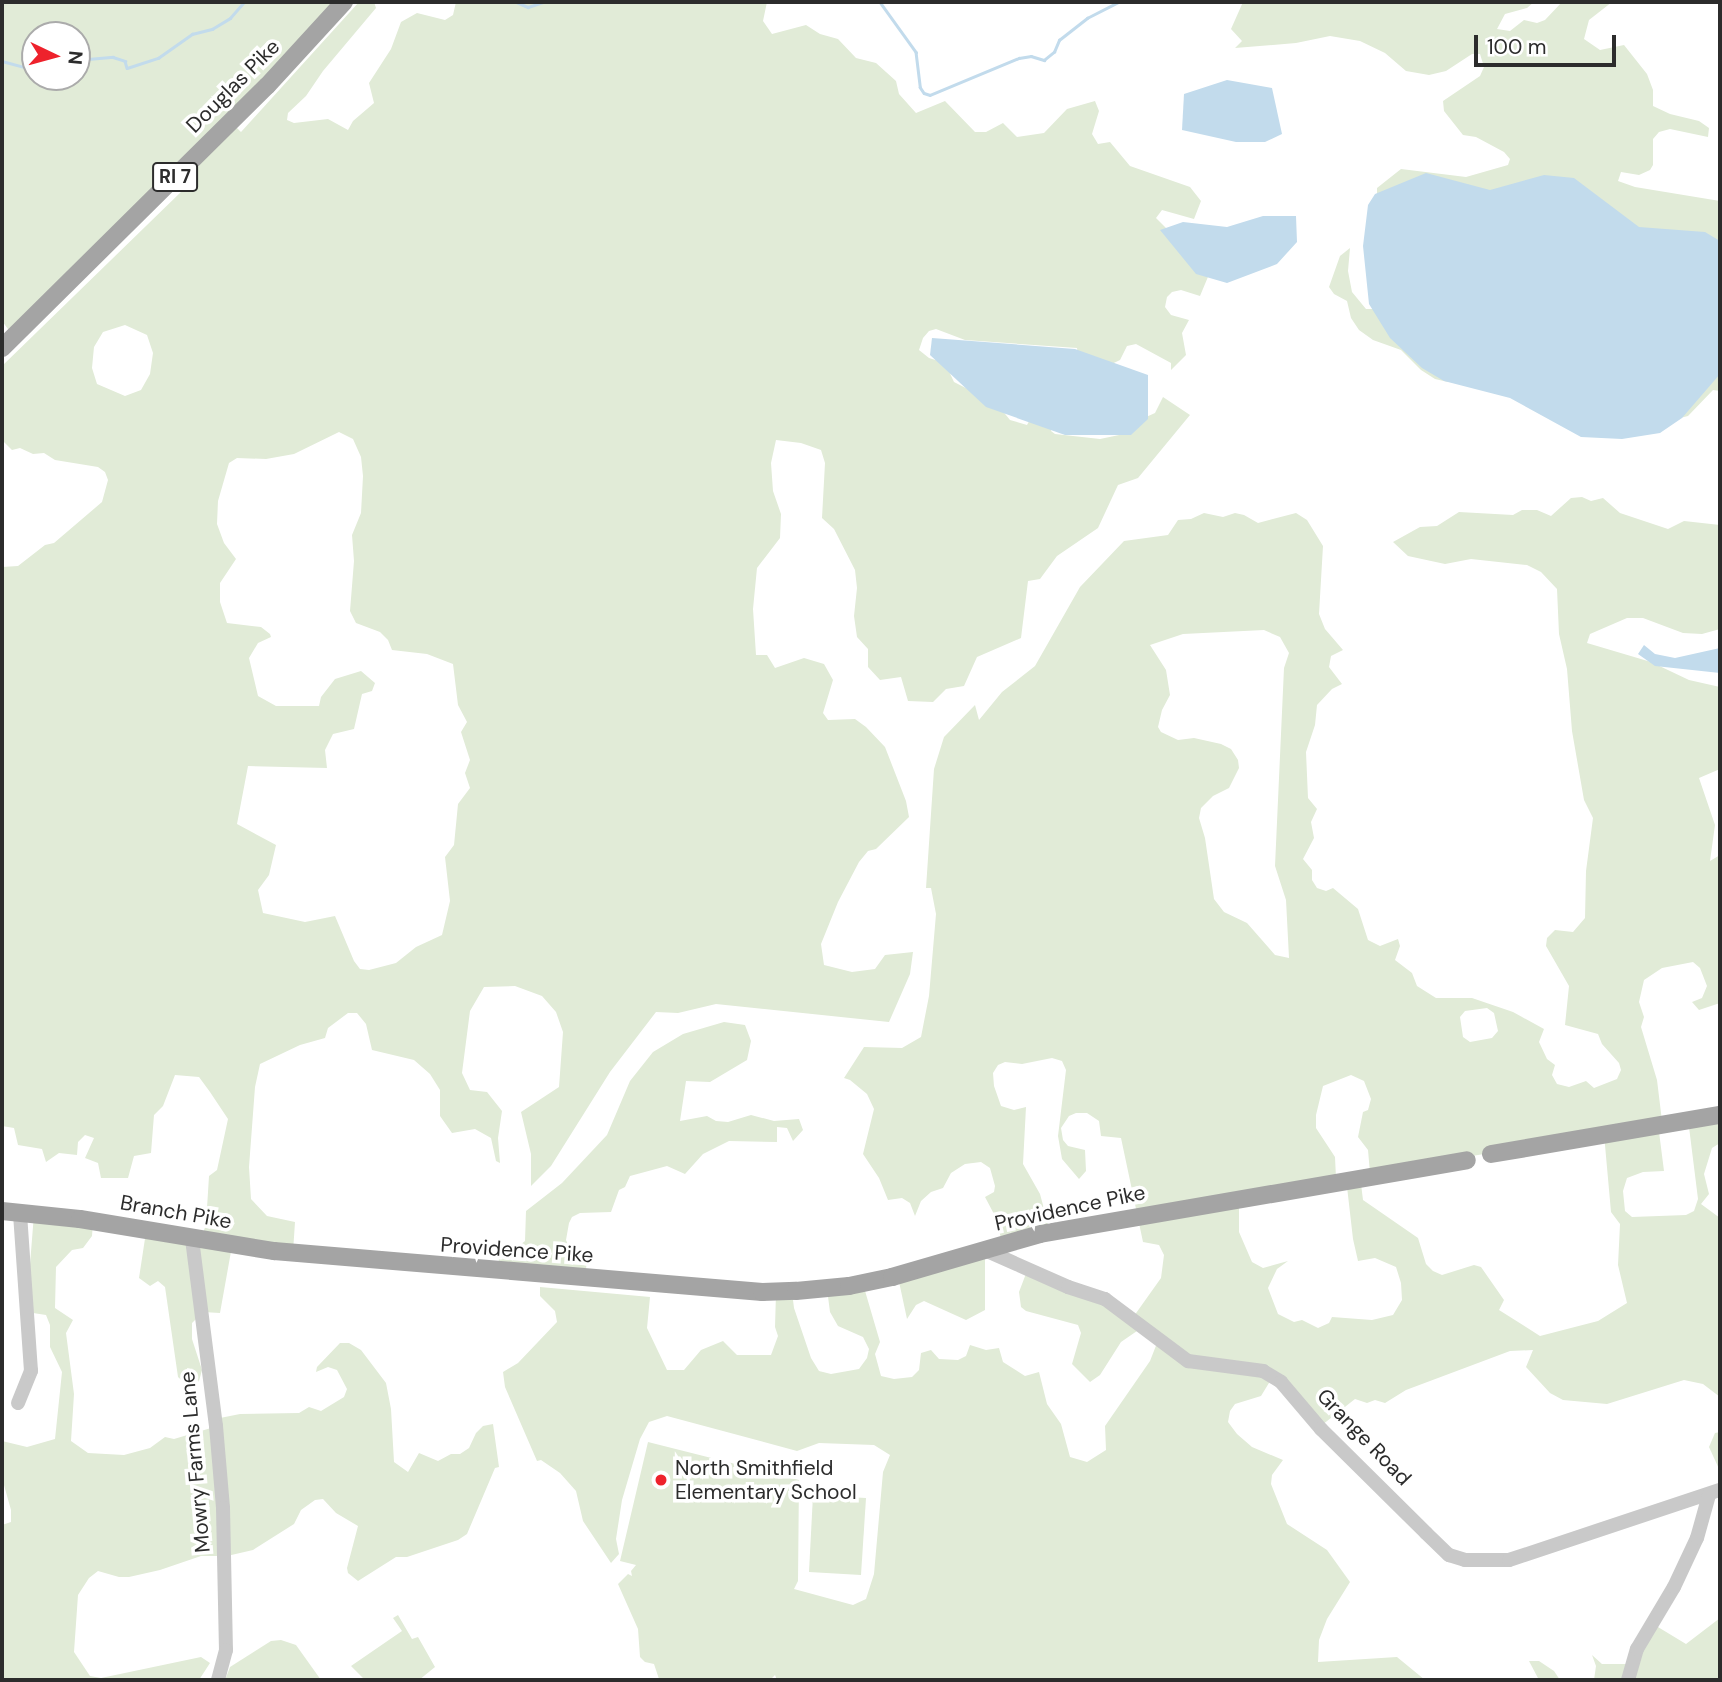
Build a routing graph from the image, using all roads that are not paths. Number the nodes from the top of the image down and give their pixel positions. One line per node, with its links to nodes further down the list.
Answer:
1 (344, 2): 2 (main road, Douglas Pike / RI 7)
2 (2, 348)
3 (1720, 1115): 4 (main road, Providence Pike)
4 (1491, 1154): 5 (street, Providence Pike)
5 (1467, 1160): 9 (main road, Providence Pike)
6 (2, 1211): 7 (main road, Branch Pike)
7 (20, 1212): 8 (main road, Branch Pike); 11 (street)
8 (192, 1240): 10 (main road, Branch Pike); 13 (street, Mowry Farms Lane)
9 (985, 1250): 10 (main road, Providence Pike); 12 (street, Grange Road)
10 (342, 1258)
11 (18, 1403)
12 (1714, 1492): 14 (street)
13 (218, 1680)
14 (1628, 1680)

